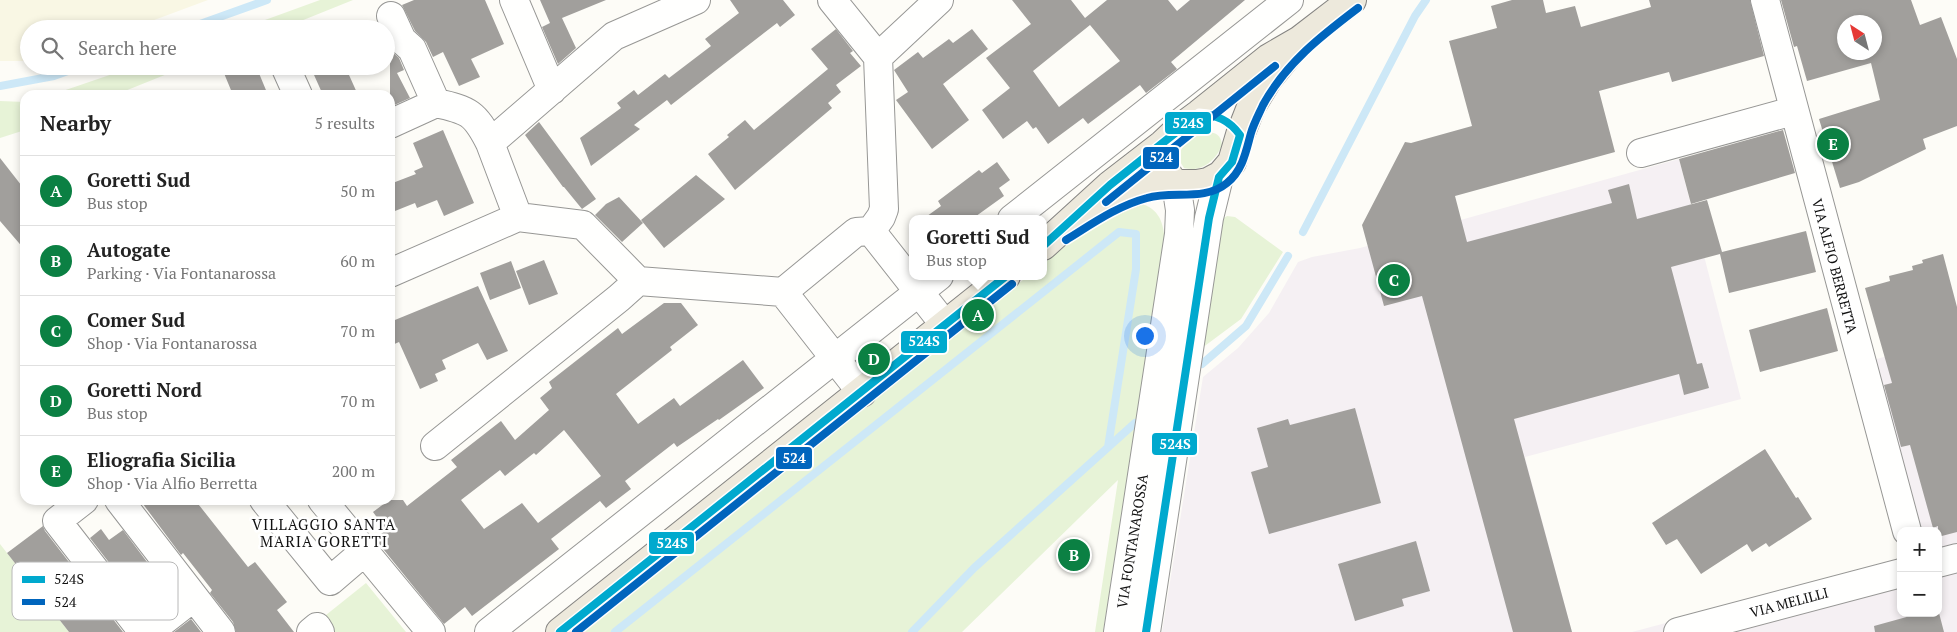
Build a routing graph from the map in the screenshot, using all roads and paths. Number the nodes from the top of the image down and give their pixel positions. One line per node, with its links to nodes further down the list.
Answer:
1 (514, 0): 16 (street)
2 (696, 0): 8 (street)
3 (832, 0): 13 (street)
4 (939, 0): 13 (street)
5 (1352, 0): 12 (main road)
6 (1764, 0): 18 (street, VIA ALFIO BERRETTA)
7 (1283, 2): 12 (street); 27 (street)
8 (650, 9): 16 (street)
9 (391, 16): 10 (street)
10 (393, 20)
11 (395, 25): 17 (street)
12 (1303, 38): 19 (main road); 21 (main road)
13 (878, 57): 29 (street)
14 (289, 75): 15 (street)
15 (296, 90)
16 (552, 90): 22 (street)
17 (436, 103): 20 (street); 22 (street)
18 (1793, 111): 24 (street); 45 (street, VIA ALFIO BERRETTA)
19 (1199, 114): 21 (main road); 23 (main road)
20 (395, 122)
21 (1240, 135): 25 (main road)
22 (490, 143): 28 (street)
23 (1163, 144): 26 (main road); 30 (main road)
24 (1641, 153)
25 (1220, 177): 26 (main road); 66 (street, VIA FONTANAROSSA)
26 (1175, 183): 30 (main road); 65 (street, VIA FONTANAROSSA)
27 (1017, 215)
28 (518, 217): 32 (street); 34 (street)
29 (871, 231): 31 (street); 36 (street)
30 (1052, 239)
31 (909, 266)
32 (395, 271)
33 (1001, 280): 37 (main road)
34 (638, 282): 36 (street); 40 (street)
35 (929, 284): 37 (street); 38 (street)
36 (783, 292): 38 (street)
37 (945, 325): 39 (main road)
38 (835, 358): 39 (street); 63 (street)
39 (862, 393): 64 (main road)
40 (435, 446)
41 (78, 505): 48 (street)
42 (123, 505): 49 (street)
43 (268, 505): 46 (street)
44 (326, 505): 46 (street)
45 (1906, 527)
46 (364, 551): 62 (street)
47 (1957, 558): 50 (street)
48 (89, 562)
49 (167, 562)
50 (1942, 562)
51 (1897, 574): 67 (street, VIA MELILLI)
52 (178, 576): 53 (street)
53 (194, 597): 54 (street); 59 (street)
54 (178, 609)
55 (134, 620): 57 (street)
56 (164, 620): 58 (street)
57 (143, 632)
58 (149, 632)
59 (221, 632)
60 (311, 632): 61 (street)
61 (320, 632)
62 (431, 632)
63 (489, 632)
64 (560, 632)
65 (1118, 632)
66 (1146, 632)
67 (1678, 632)

